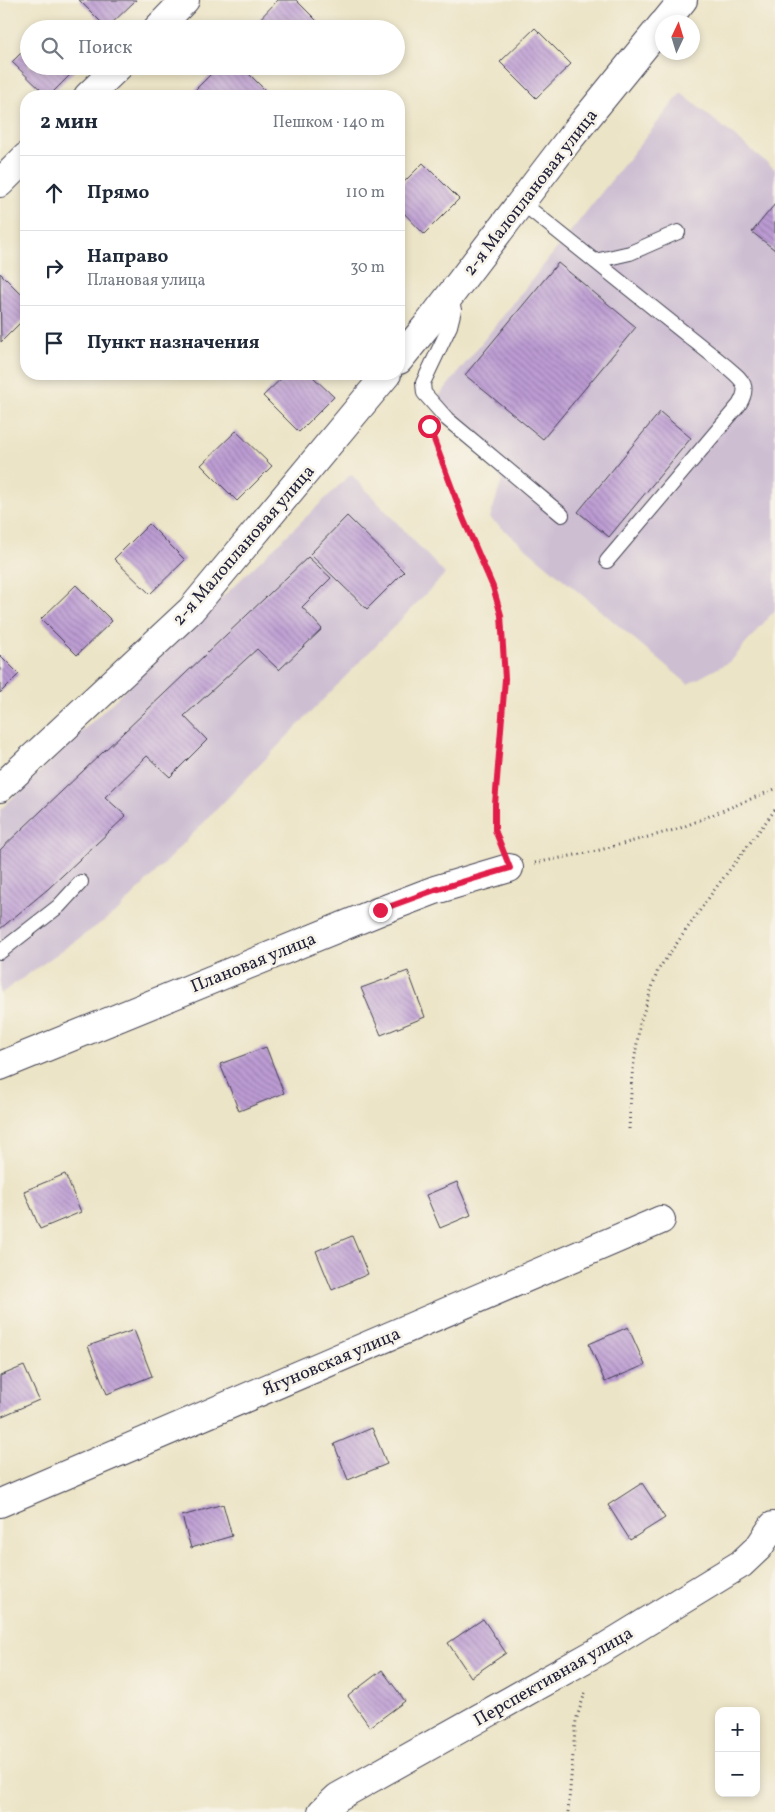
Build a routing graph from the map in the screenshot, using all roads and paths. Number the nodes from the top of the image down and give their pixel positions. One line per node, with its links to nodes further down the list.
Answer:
1 (185, 0): 4 (street)
2 (683, 0): 3 (street, 2-я Малоплановая улица)
3 (671, 15)
4 (166, 20)
5 (655, 35): 10 (street, 2-я Малоплановая улица)
6 (110, 75): 7 (street)
7 (94, 90)
8 (20, 163): 9 (street)
9 (0, 183)
10 (521, 202): 12 (lane); 13 (street, 2-я Малоплановая улица)
11 (678, 232): 12 (lane)
12 (595, 261): 18 (lane)
13 (450, 296): 14 (street, 2-я Малоплановая улица); 16 (lane)
14 (405, 352)
15 (382, 380): 19 (street, 2-я Малоплановая улица)
16 (424, 393): 17 (lane); 22 (path)
17 (562, 515)
18 (607, 561)
19 (0, 788)
20 (775, 789): 22 (path)
21 (775, 810): 26 (path)
22 (510, 868): 25 (street, Плановая улица)
23 (81, 882): 24 (lane)
24 (0, 952)
25 (0, 1066)
26 (629, 1129)
27 (661, 1220): 28 (street, Ягуновская улица)
28 (0, 1503)
29 (773, 1526): 30 (street, Перспективная улица)
30 (599, 1651): 31 (street, Перспективная улица); 32 (path)
31 (322, 1812)
32 (568, 1812)

